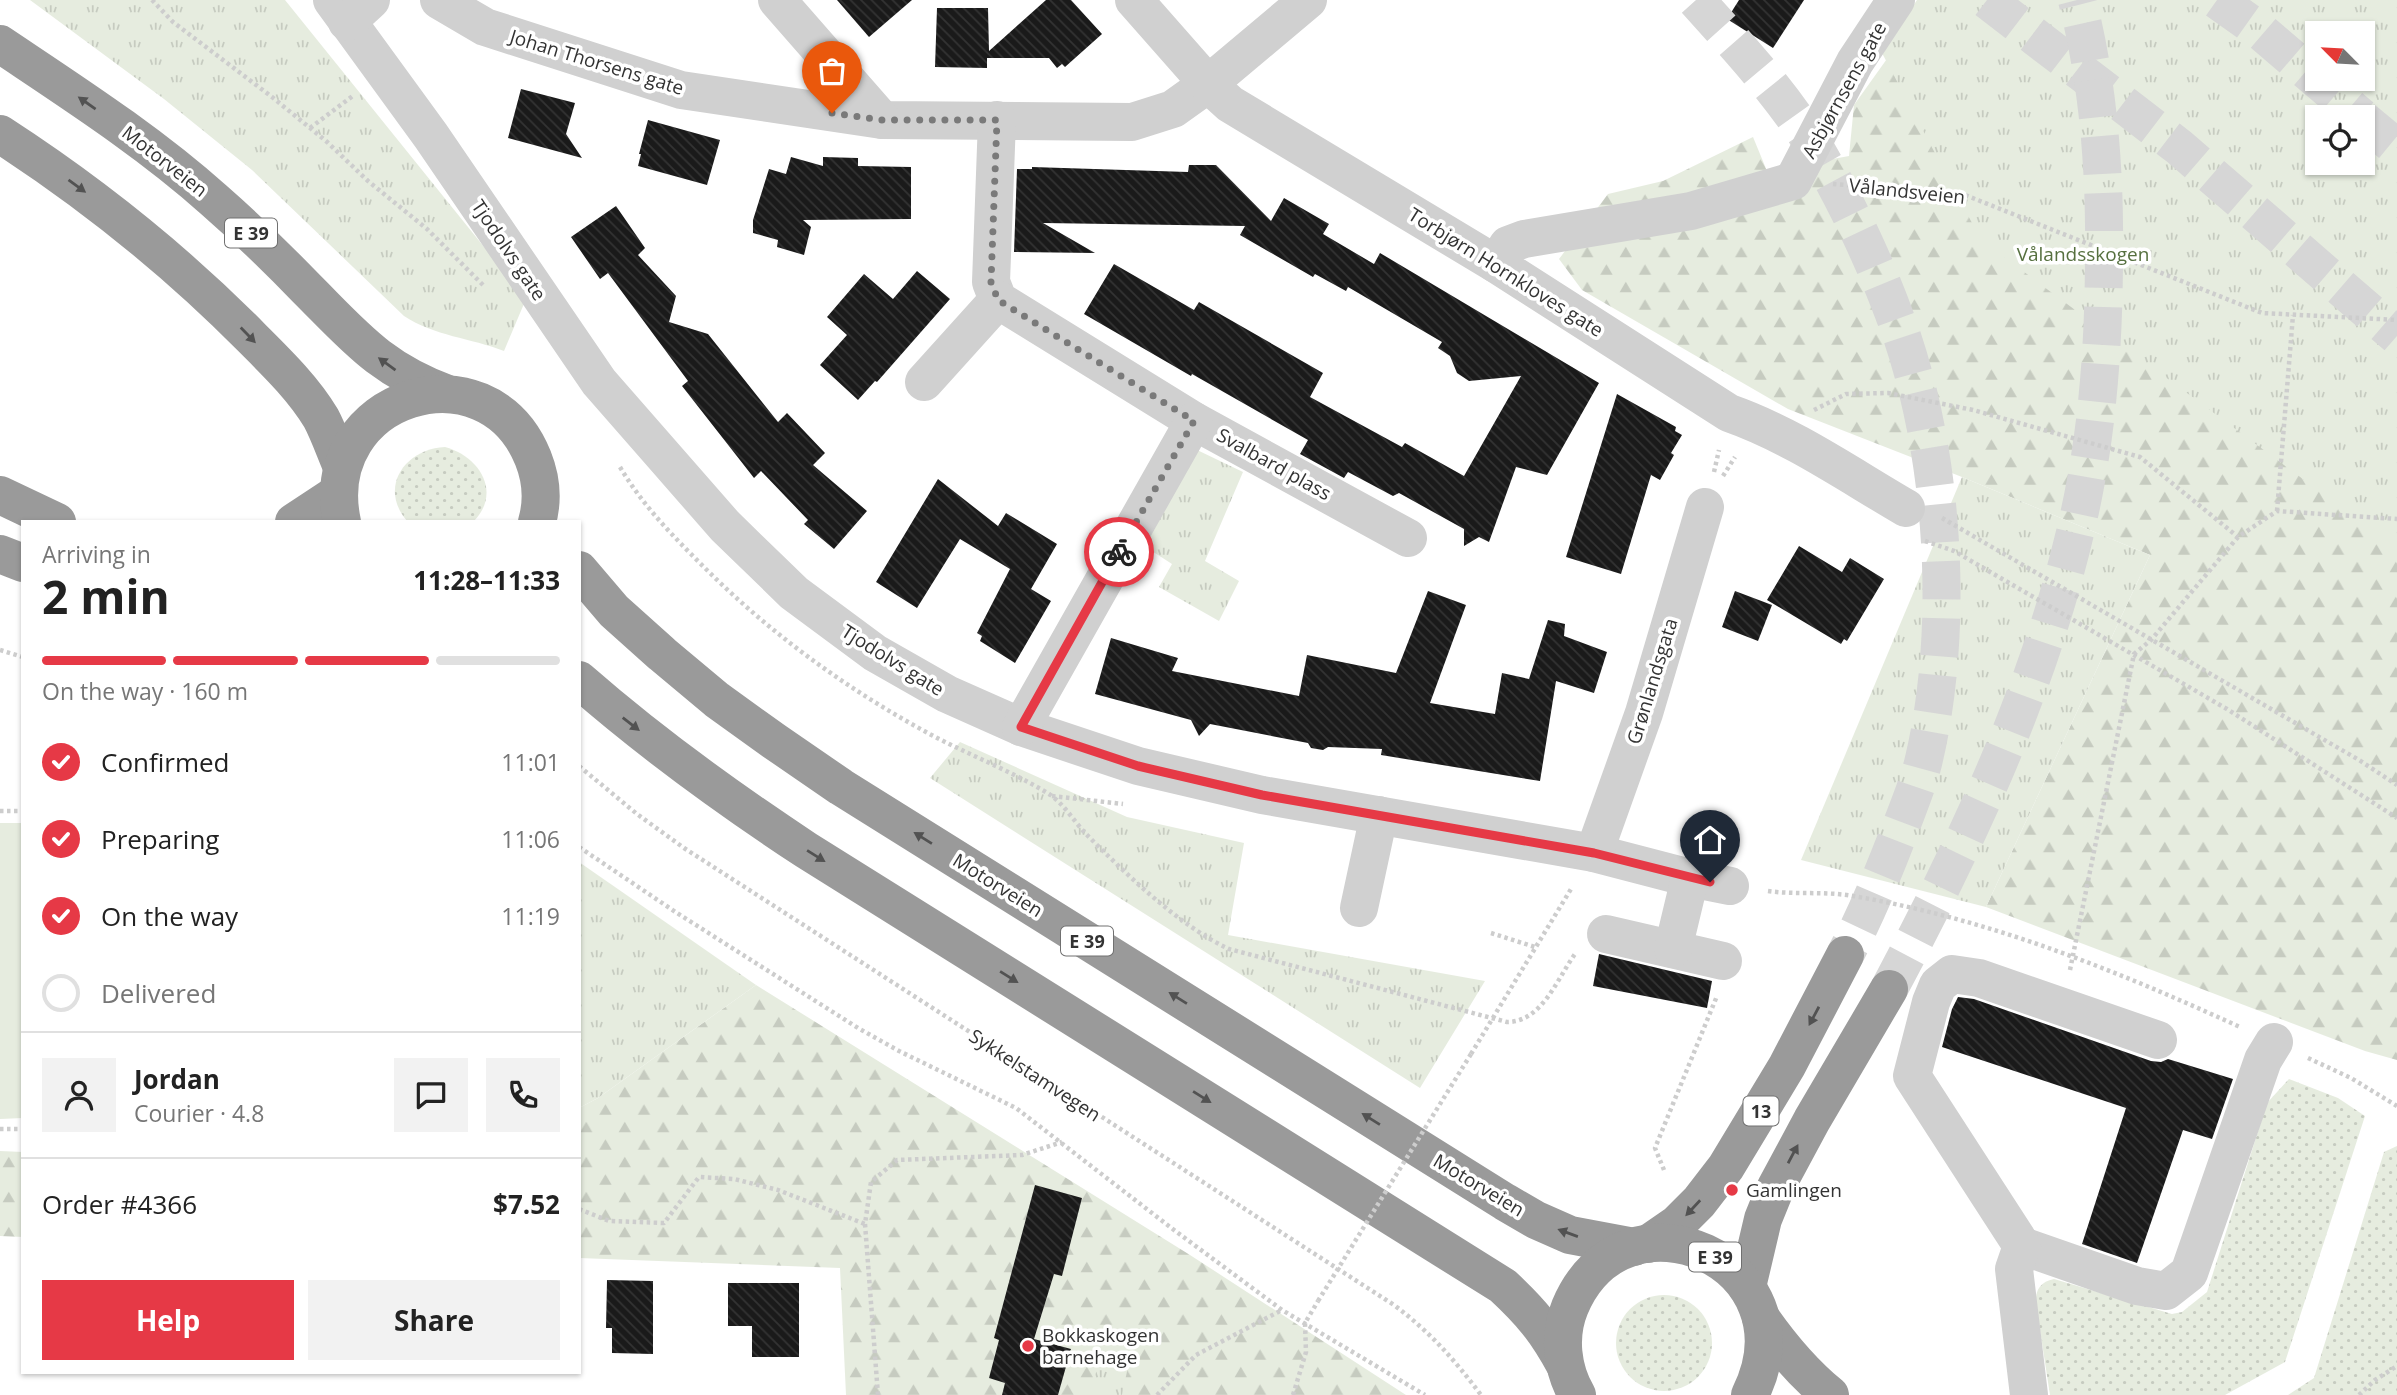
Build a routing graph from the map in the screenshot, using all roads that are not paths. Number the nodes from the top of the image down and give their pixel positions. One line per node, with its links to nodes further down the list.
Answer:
1 (439, 0): 9 (street, Johan Thorsens gate)
2 (778, 0): 9 (street)
3 (1134, 0): 8 (street, Torbjørn Hornkloves gate)
4 (1307, 0): 8 (street, Johan Thorsens gate)
5 (1896, 0): 12 (street, Asbjørnsens gate)
6 (350, 7): 29 (street, Tjodolvs gate)
7 (0, 44): 15 (highway, Motorveien / E 39, one-way to 7)
8 (1208, 85): 10 (street, Johan Thorsens gate); 12 (street, Torbjørn Hornkloves gate)
9 (882, 120): 10 (street, Johan Thorsens gate)
10 (997, 120): 13 (street)
11 (0, 134): 17 (highway, one-way to 17)
12 (1496, 264): 20 (street, Torbjørn Hornkloves gate)
13 (998, 300): 14 (street); 16 (street, Svalbard plass)
14 (924, 382)
15 (448, 394): 17 (highway, E 39); 21 (highway, E 39)
16 (1194, 421): 24 (street, Svalbard plass); 29 (street)
17 (341, 494): 23 (highway, E 39)
18 (0, 495): 22 (highway)
19 (1705, 507): 31 (street, Grønlandsgata)
20 (1906, 509)
21 (543, 512)
22 (53, 520)
23 (298, 520)
24 (1408, 538)
25 (0, 554): 26 (highway)
26 (21, 562)
27 (581, 572): 42 (highway, Motorveien / E 39, one-way to 27)
28 (581, 682): 45 (highway, one-way to 45)
29 (1021, 727): 30 (street, Tjodolvs gate)
30 (1379, 815): 31 (street, Tjodolvs gate); 34 (street)
31 (1594, 853): 32 (street, Tjodolvs gate)
32 (1689, 878): 33 (street, Tjodolvs gate); 36 (street)
33 (1730, 886)
34 (1359, 908)
35 (1606, 934): 36 (street)
36 (1673, 949): 38 (street)
37 (1846, 955): 42 (highway, 13, one-way to 42)
38 (1723, 961)
39 (1889, 989): 44 (highway, 13, one-way to 39)
40 (2158, 1040): 43 (street)
41 (2274, 1042): 43 (street)
42 (1641, 1245): 44 (highway, E 39); 45 (highway)
43 (2022, 1246): 48 (street)
44 (1754, 1303): 46 (highway); 47 (highway, E 39)
45 (1571, 1380)
46 (1750, 1395)
47 (1830, 1395)
48 (2029, 1395)

